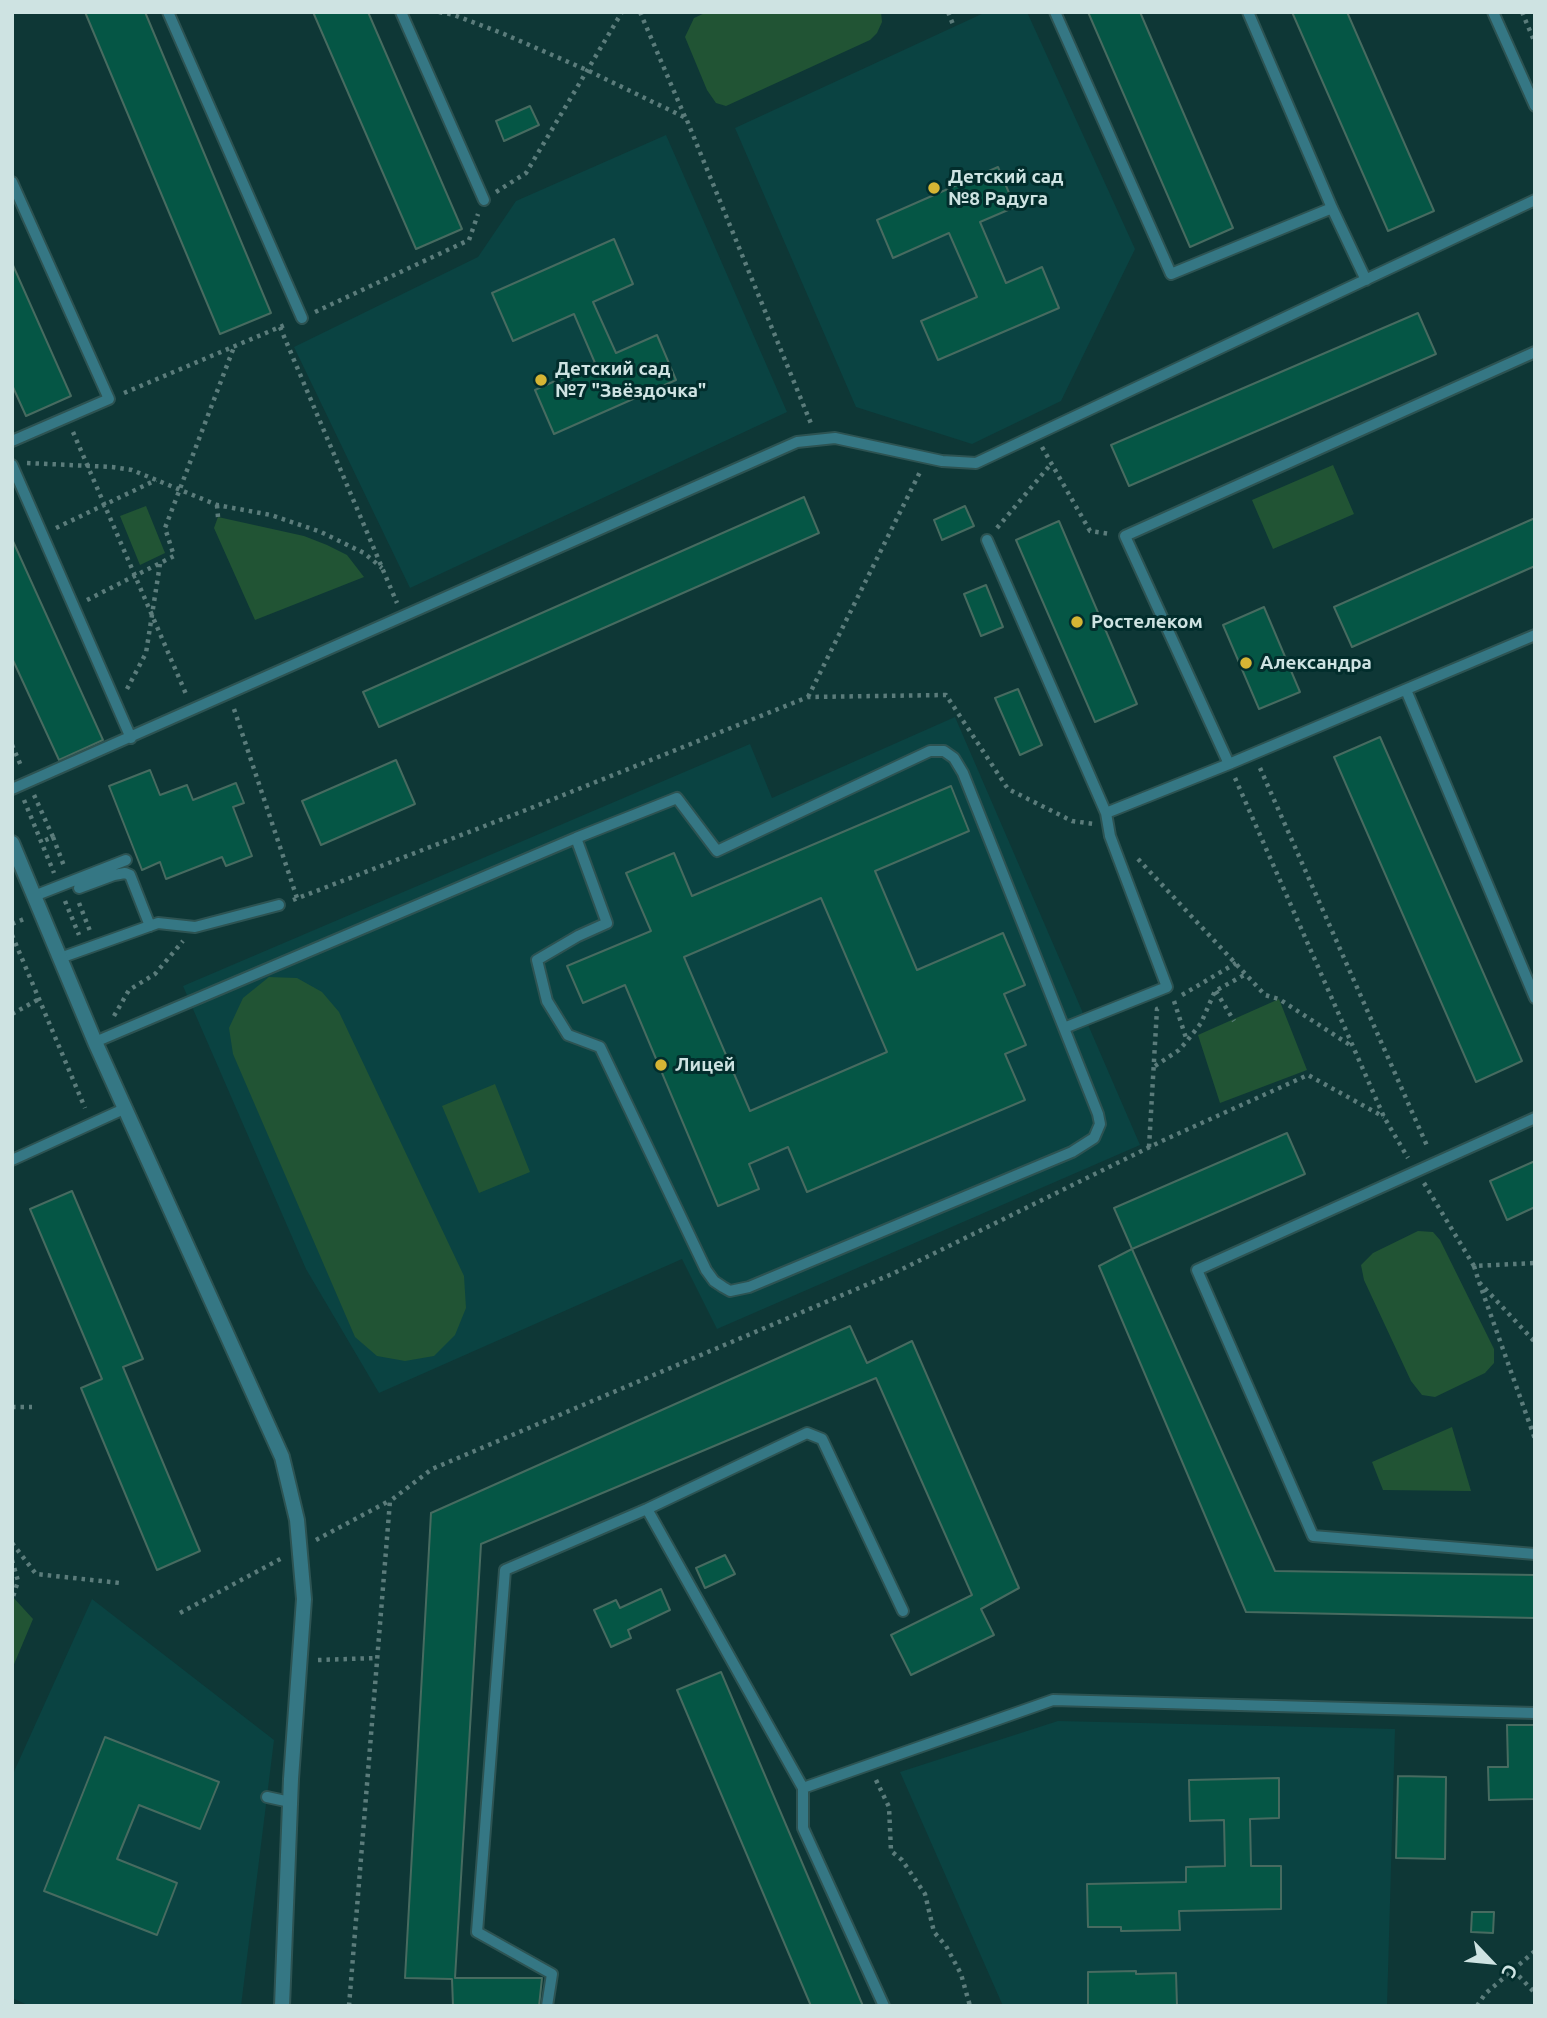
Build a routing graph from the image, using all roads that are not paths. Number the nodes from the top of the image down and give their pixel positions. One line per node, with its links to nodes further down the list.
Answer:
1 (168, 12): 12 (lane)
2 (401, 12): 8 (lane)
3 (1055, 12): 10 (lane)
4 (1248, 12): 10 (lane)
5 (1493, 12): 6 (lane)
6 (1535, 106)
7 (12, 182): 14 (lane)
8 (484, 200)
9 (1535, 200): 11 (lane)
10 (1332, 208): 11 (lane)
11 (1366, 280): 19 (lane)
12 (302, 318)
13 (1535, 352): 20 (lane)
14 (12, 442)
15 (18, 464): 19 (lane)
16 (987, 540): 22 (lane)
17 (1535, 635): 18 (lane)
18 (1406, 690): 20 (lane); 31 (lane)
19 (131, 738): 21 (lane)
20 (1229, 764): 22 (lane)
21 (15, 788)
22 (1106, 813): 32 (lane)
23 (576, 838): 32 (lane); 32 (lane); 33 (lane)
24 (12, 842): 27 (street)
25 (126, 860): 27 (lane)
26 (79, 888): 29 (lane)
27 (34, 896): 30 (street)
28 (279, 905): 29 (lane)
29 (150, 926): 30 (lane)
30 (60, 958): 33 (street)
31 (1535, 998)
32 (1064, 1028)
33 (95, 1042): 34 (street)
34 (126, 1108): 36 (lane); 43 (street)
35 (1535, 1118): 38 (lane)
36 (12, 1160)
37 (647, 1509): 39 (lane); 41 (lane); 45 (lane)
38 (1535, 1554)
39 (903, 1611)
40 (1535, 1713): 41 (lane)
41 (803, 1788): 46 (lane)
42 (267, 1797): 43 (lane)
43 (290, 1802): 44 (street)
44 (282, 2006)
45 (547, 2006)
46 (884, 2006)

